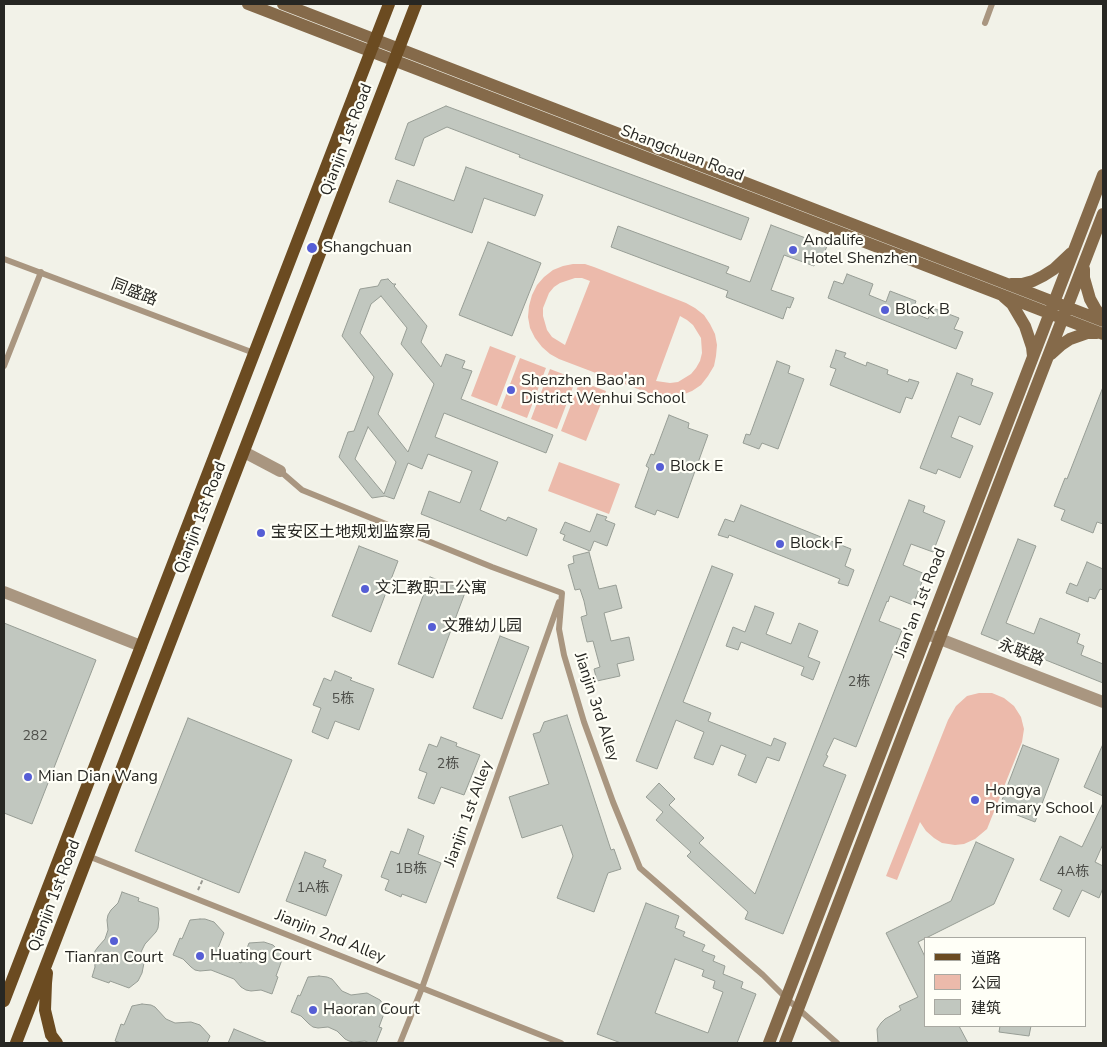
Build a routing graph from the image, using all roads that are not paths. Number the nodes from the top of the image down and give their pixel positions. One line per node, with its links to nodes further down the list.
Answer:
1 (248, 4): 7 (main road, Shangchuan Road)
2 (283, 4): 7 (main road, Shangchuan Road)
3 (389, 4): 7 (main road, Qianjin 1st Road)
4 (416, 4): 8 (main road, Qianjin 1st Road)
5 (992, 4): 6 (lane)
6 (985, 22)
7 (373, 45): 8 (main road, Shangchuan Road); 19 (main road, Qianjin 1st Road)
8 (397, 55): 15 (main road, Shangchuan Road); 23 (main road, Qianjin 1st Road)
9 (1103, 175): 11 (main road, Jian'an 1st Road)
10 (1103, 214): 13 (main road, Jian'an 1st Road)
11 (1074, 249): 15 (main road); 16 (main road, Jian'an 1st Road)
12 (4, 259): 14 (lane, 同盛路)
13 (1084, 265): 17 (main road, Jian'an 1st Road); 18 (main road)
14 (41, 272): 19 (lane, 同盛路); 22 (lane)
15 (1005, 290): 16 (main road, Shangchuan Road); 20 (main road)
16 (1052, 308): 17 (main road, Shangchuan Road); 20 (main road, Jian'an 1st Road)
17 (1065, 313): 18 (main road, Shangchuan Road); 21 (main road, Jian'an 1st Road)
18 (1102, 327): 21 (main road)
19 (254, 354): 29 (main road, Qianjin 1st Road)
20 (1033, 358): 27 (main road, Jian'an 1st Road)
21 (1047, 360): 28 (main road, Jian'an 1st Road)
22 (4, 366)
23 (244, 452): 24 (street); 31 (main road, Qianjin 1st Road)
24 (280, 471): 26 (lane)
25 (4, 592): 29 (street)
26 (562, 593): 35 (lane, Jianjin 1st Alley); 36 (lane, Jianjin 3rd Alley)
27 (926, 634): 28 (street, 永联路); 36 (main road, Jian'an 1st Road)
28 (940, 639): 30 (street, 永联路); 38 (main road, Jian'an 1st Road)
29 (141, 646): 33 (main road, Qianjin 1st Road)
30 (1103, 702)
31 (88, 856): 32 (main road, Qianjin 1st Road); 35 (lane, Jianjin 2nd Alley)
32 (52, 950): 39 (main road, Qianjin 1st Road); 40 (main road)
33 (22, 955): 34 (main road); 37 (main road, Qianjin 1st Road)
34 (4, 982)
35 (422, 988): 41 (lane, Jianjin 1st Alley); 42 (lane, Jianjin 2nd Alley)
36 (786, 998): 38 (lane, Jianjin 3rd Alley); 43 (main road, Jian'an 1st Road)
37 (4, 1001)
38 (798, 1009): 44 (main road, Jian'an 1st Road); 45 (lane, Jianjin 3rd Alley)
39 (16, 1043)
40 (56, 1043)
41 (400, 1043)
42 (561, 1043)
43 (769, 1043)
44 (785, 1043)
45 (837, 1043)

